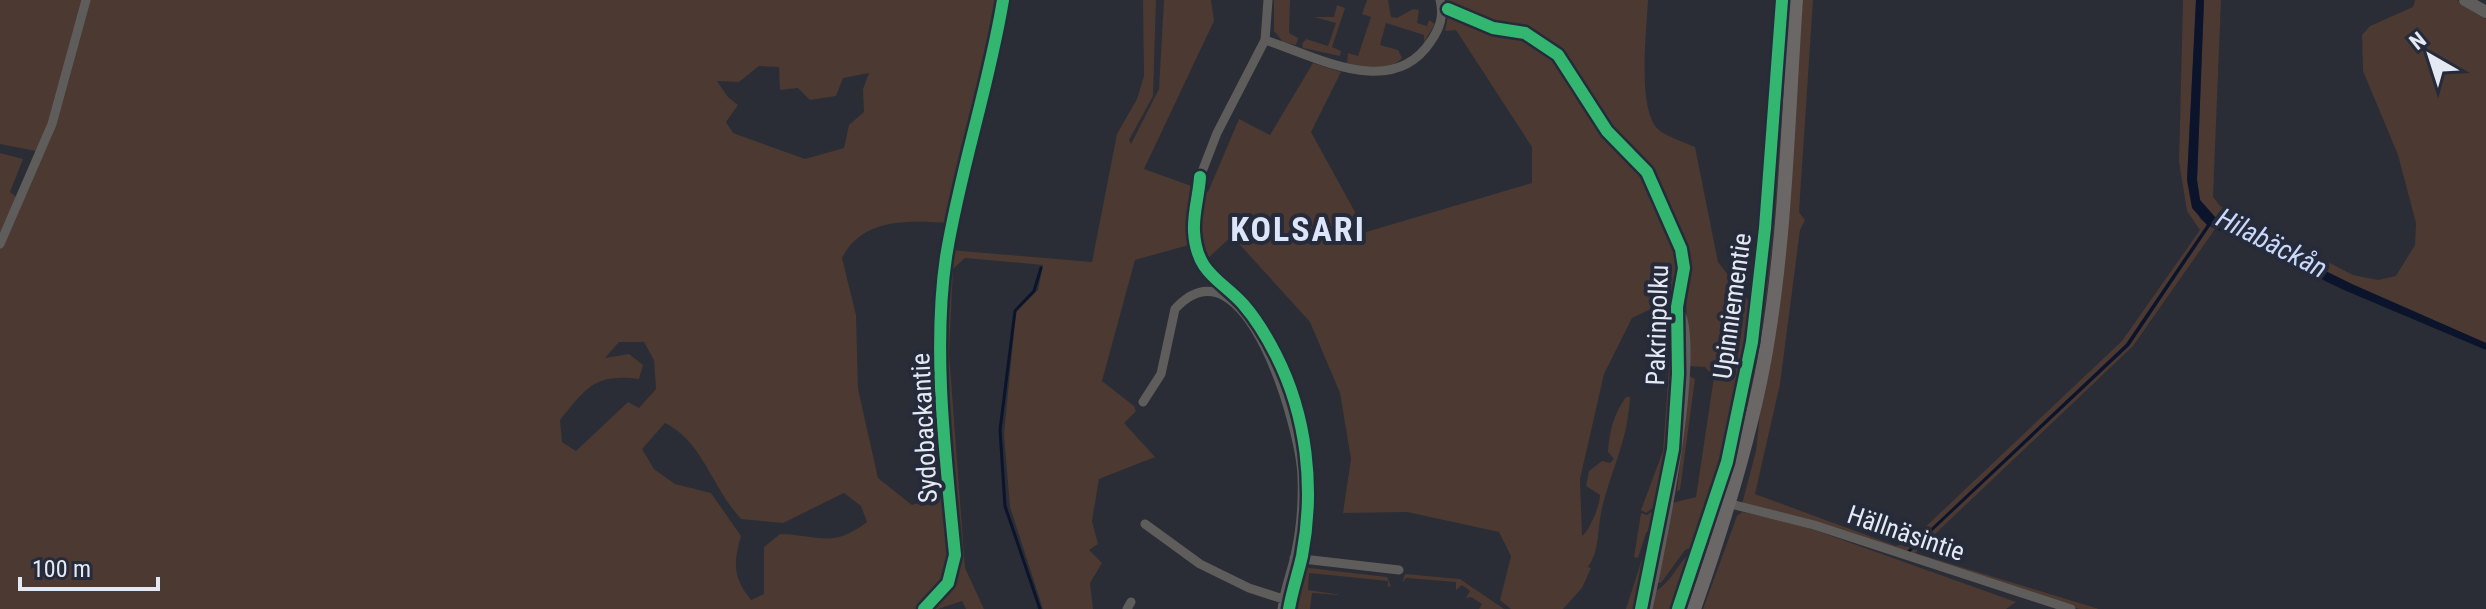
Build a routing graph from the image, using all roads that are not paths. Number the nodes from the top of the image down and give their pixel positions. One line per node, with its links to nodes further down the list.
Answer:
1 (86, 0): 10 (street)
2 (1003, 0): 18 (street, Sydobackantie)
3 (1268, 0): 8 (street)
4 (1440, 0): 8 (street)
5 (1796, 0): 13 (main road, Upinniementie)
6 (2465, 0): 7 (street)
7 (2486, 12)
8 (1265, 40): 9 (street)
9 (1200, 177)
10 (0, 244)
11 (1656, 318): 19 (street)
12 (1143, 402): 15 (street)
13 (1726, 502): 20 (main road, Upinniementie); 21 (street, Hällnäsintie)
14 (1145, 524): 17 (street)
15 (1294, 558): 16 (street); 17 (street)
16 (1399, 570)
17 (1282, 604)
18 (924, 609)
19 (1648, 609)
20 (1694, 609)
21 (2071, 609)

